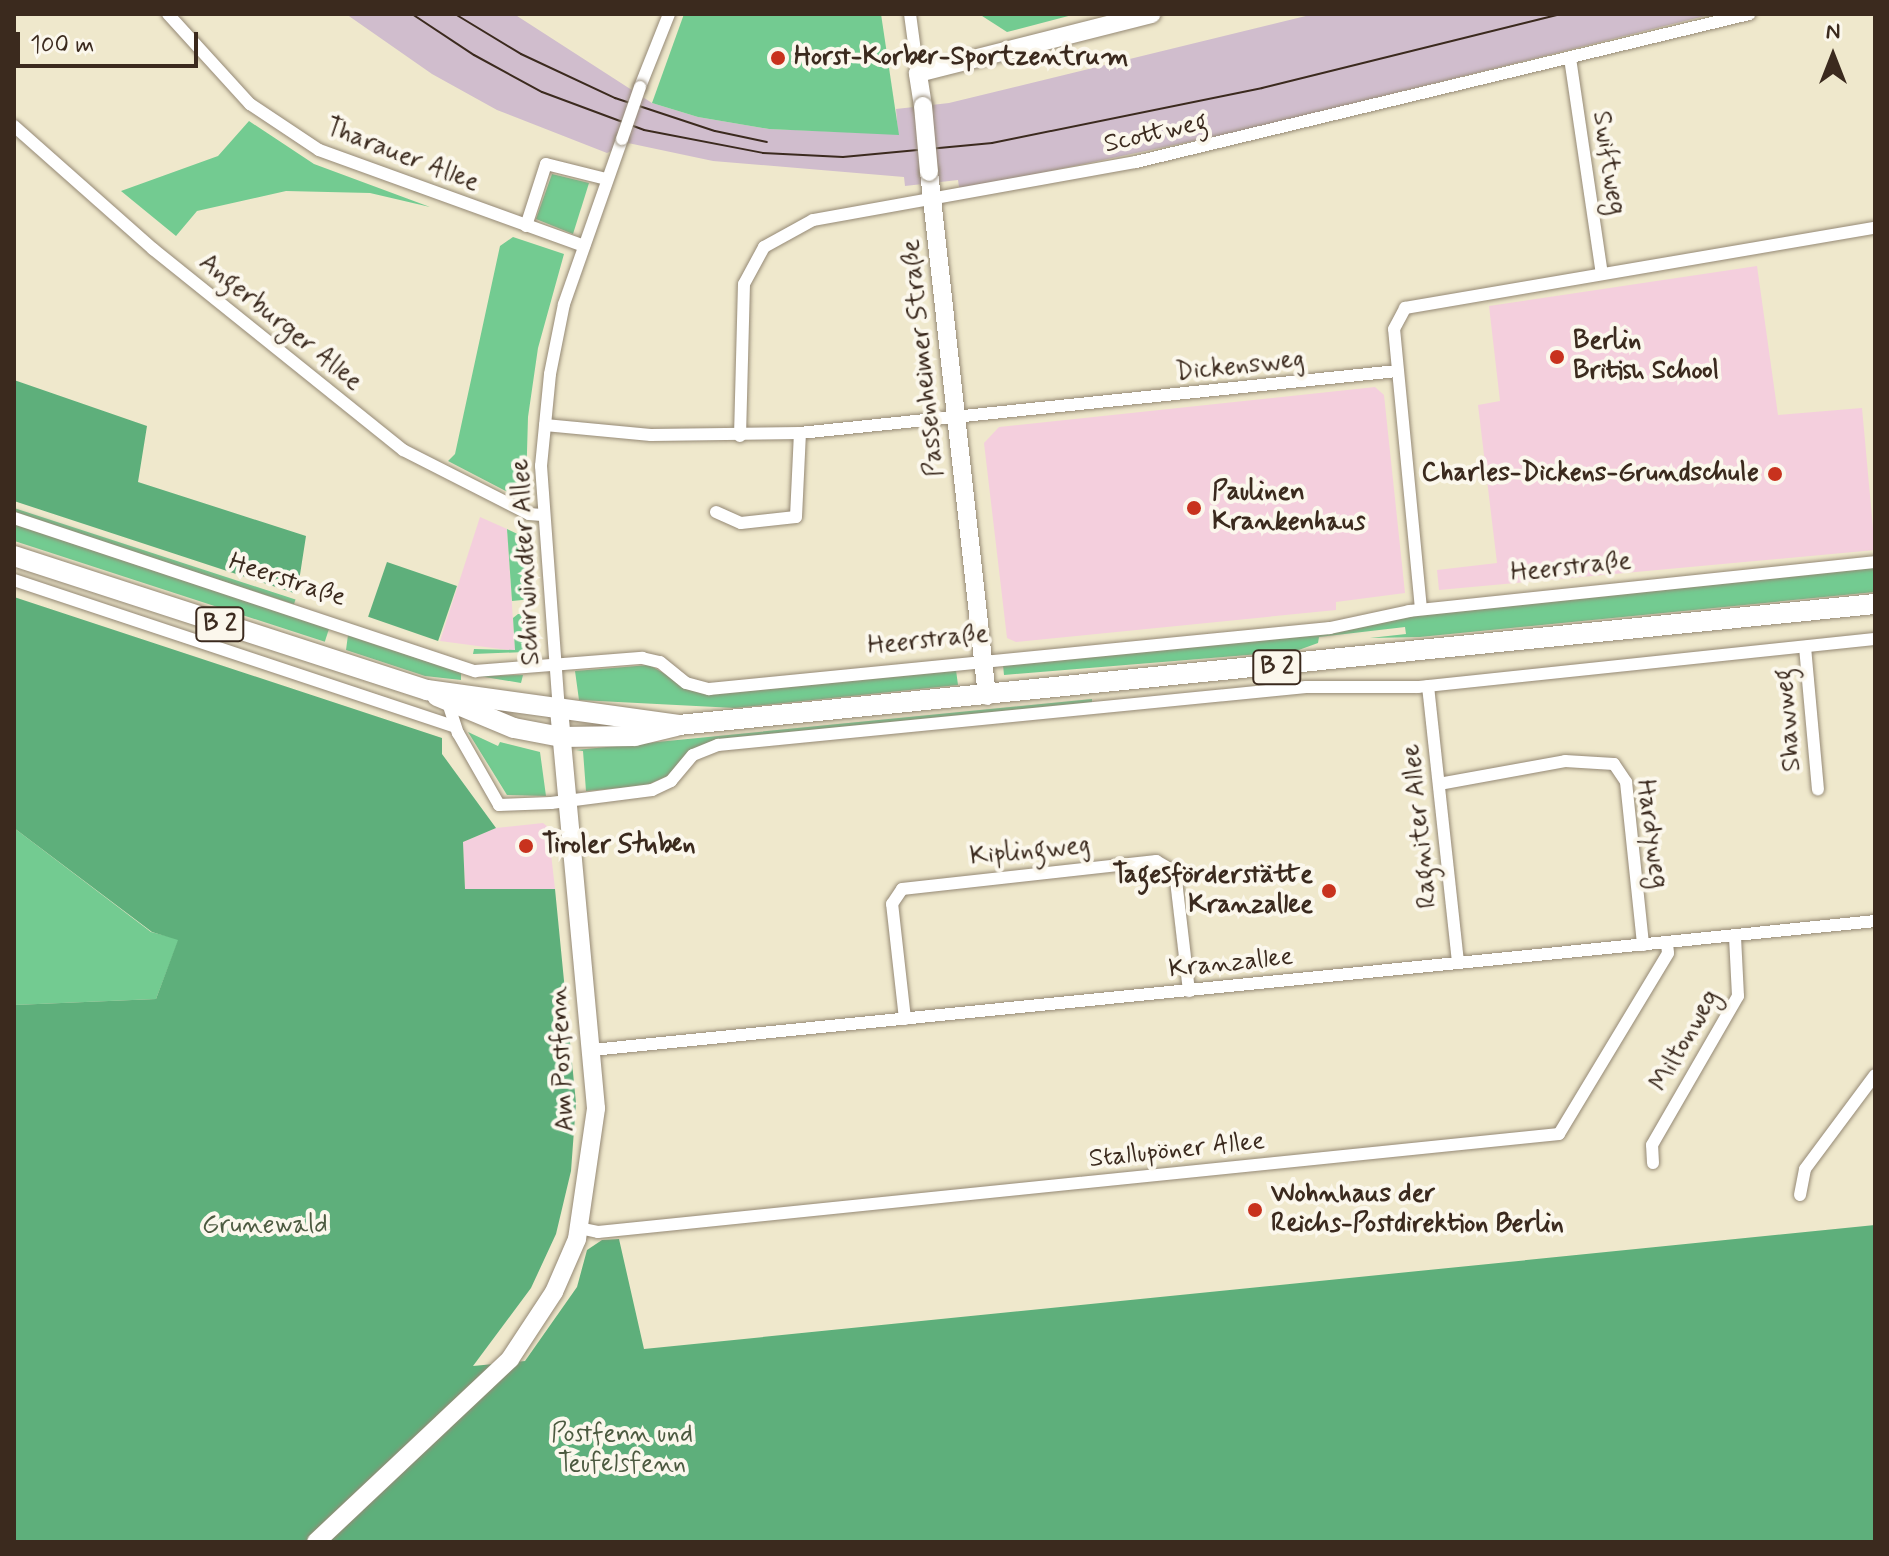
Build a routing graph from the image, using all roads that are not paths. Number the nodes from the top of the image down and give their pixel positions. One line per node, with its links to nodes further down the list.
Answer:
1 (168, 14): 11 (street, Tharauer Allee)
2 (669, 14): 9 (street, Schirwindter Allee, bridge)
3 (910, 14): 7 (street, Passenheimer Straße)
4 (1152, 14): 7 (street)
5 (1749, 14): 6 (street, Scottweg)
6 (1570, 58): 10 (street, Scottweg); 14 (street, Swiftweg)
7 (918, 73): 10 (street, Passenheimer Straße, bridge)
8 (14, 126): 21 (street, Angerburger Allee)
9 (606, 179): 11 (street); 13 (street, Schirwindter Allee)
10 (932, 192): 16 (street, Passenheimer Straße); 19 (street, Scottweg)
11 (526, 226): 13 (street, Tharauer Allee)
12 (1875, 228): 14 (street)
13 (584, 246): 17 (street, Schirwindter Allee)
14 (1602, 274): 15 (street)
15 (1397, 371): 16 (street, Dickensweg); 27 (street)
16 (957, 417): 18 (street, Dickensweg); 30 (street, Passenheimer Straße)
17 (545, 425): 19 (street, Dickensweg); 21 (street, Schirwindter Allee)
18 (800, 433): 19 (street, Dickensweg); 20 (street)
19 (740, 436)
20 (716, 512)
21 (542, 515): 31 (street, Schirwindter Allee)
22 (14, 518): 31 (street, Heerstraße)
23 (14, 556): 33 (main road, B 2)
24 (1875, 562): 27 (street, Heerstraße)
25 (14, 580): 38 (street)
26 (1875, 604): 34 (main road, B 2)
27 (1421, 609): 30 (street, Heerstraße)
28 (1875, 639): 29 (street)
29 (1805, 647): 32 (street); 41 (street, Shawweg)
30 (983, 661): 31 (street, Heerstraße); 34 (street, Passenheimer Straße)
31 (554, 666): 36 (street, Schirwindter Allee)
32 (1428, 686): 40 (street, Ragniter Allee); 42 (street)
33 (427, 690): 35 (main road, B 2); 36 (main road, B 2)
34 (987, 696): 37 (main road, B 2)
35 (448, 703): 38 (street); 39 (main road, B 2)
36 (559, 711): 37 (main road, B 2); 39 (street, Am Postfenn)
37 (679, 725): 39 (main road, B 2)
38 (455, 727): 42 (street)
39 (561, 737): 42 (street, Am Postfenn)
40 (1439, 784): 46 (street, Hardyweg); 47 (street, Ragniter Allee)
41 (1818, 789)
42 (567, 801): 50 (street, Am Postfenn)
43 (1875, 921): 44 (street, Kranzallee)
44 (1735, 936): 45 (street, Kranzallee); 52 (street, Miltonweg)
45 (1667, 943): 46 (street, Kranzallee); 54 (street, Stallupöner Allee)
46 (1643, 945): 47 (street, Kranzallee)
47 (1458, 962): 48 (street, Kranzallee)
48 (1189, 991): 49 (street, Kranzallee); 49 (street, Kiplingweg)
49 (905, 1019): 50 (street, Kranzallee)
50 (592, 1050): 54 (street, Am Postfenn)
51 (1875, 1075): 53 (street)
52 (1653, 1163)
53 (1800, 1195)
54 (579, 1228): 55 (street, Am Postfenn)
55 (316, 1542)

